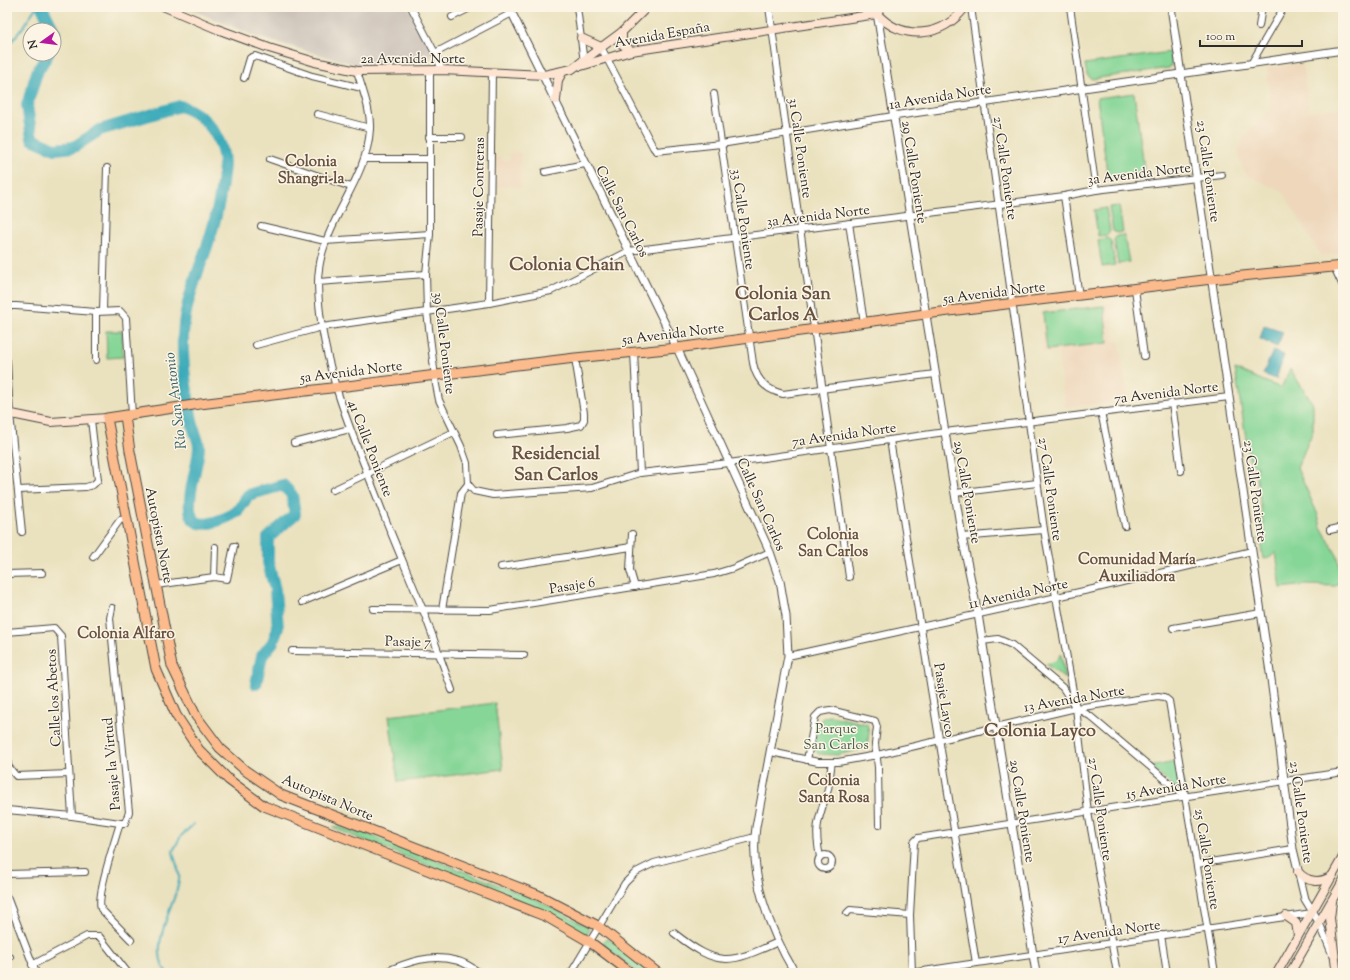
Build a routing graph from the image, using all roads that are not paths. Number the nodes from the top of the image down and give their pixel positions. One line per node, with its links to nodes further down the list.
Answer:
1 (165, 7): 14 (main road, 2a Avenida Norte)
2 (411, 7): 24 (street)
3 (472, 7): 16 (street)
4 (577, 7): 20 (street)
5 (647, 7): 19 (main road)
6 (769, 7): 18 (street, 31 Calle Poniente)
7 (965, 7): 13 (main road)
8 (971, 7): 41 (street, 27 Calle Poniente)
9 (1070, 7): 37 (street)
10 (1172, 7): 34 (street, 23 Calle Poniente)
11 (1262, 7): 17 (street)
12 (1284, 7): 27 (street)
13 (878, 9): 18 (main road, Avenida España); 43 (street, 29 Calle Poniente)
14 (177, 10): 31 (main road, 2a Avenida Norte)
15 (510, 10): 24 (street); 35 (street, Calle San Carlos)
16 (452, 17)
17 (1259, 26)
18 (772, 29): 23 (main road, Avenida España); 45 (street, 31 Calle Poniente)
19 (622, 32): 21 (main road); 23 (main road)
20 (581, 38): 21 (main road); 26 (street)
21 (601, 47): 25 (street, 1a Avenida Norte); 26 (main road)
22 (1343, 50): 27 (street, 1a Avenida Norte)
23 (631, 51): 25 (main road, Avenida España)
24 (435, 52): 30 (street)
25 (607, 57): 26 (main road, Avenida España); 48 (street, 1a Avenida Norte)
26 (584, 63): 28 (main road, Avenida España)
27 (1251, 64): 34 (street, 1a Avenida Norte)
28 (572, 69): 32 (main road, 2a Avenida Norte)
29 (430, 70): 30 (main road, 2a Avenida Norte); 31 (main road, 2a Avenida Norte); 46 (street, 39 Calle Poniente)
30 (442, 70): 33 (main road, 2a Avenida Norte)
31 (357, 71): 38 (street, 41 Calle Poniente)
32 (563, 71): 35 (main road, 2a Avenida Norte); 40 (main road)
33 (492, 72): 35 (main road, 2a Avenida Norte); 76 (street, Pasaje Contreras)
34 (1182, 74): 37 (street, 1a Avenida Norte); 56 (street, 23 Calle Poniente)
35 (544, 75): 40 (street, Calle San Carlos)
36 (244, 78): 38 (street)
37 (1082, 87): 41 (street, 1a Avenida Norte); 58 (street)
38 (362, 88): 44 (street, 41 Calle Poniente)
39 (714, 94): 48 (street, 33 Calle Poniente)
40 (556, 100): 52 (street, Calle San Carlos)
41 (985, 102): 43 (street, 1a Avenida Norte); 60 (street, 27 Calle Poniente)
42 (317, 114): 44 (street)
43 (893, 116): 45 (street, 1a Avenida Norte); 61 (street, 29 Calle Poniente)
44 (370, 128): 50 (street, 41 Calle Poniente)
45 (787, 132): 48 (street, 1a Avenida Norte); 64 (street, 31 Calle Poniente)
46 (429, 137): 47 (street); 51 (street, 39 Calle Poniente)
47 (462, 137)
48 (721, 144): 66 (street, 33 Calle Poniente)
49 (270, 159): 57 (street)
50 (365, 159): 51 (street); 57 (street, 41 Calle Poniente)
51 (429, 159): 65 (street, 39 Calle Poniente)
52 (586, 164): 54 (street); 68 (street, Calle San Carlos)
53 (107, 168): 79 (street)
54 (545, 172)
55 (1222, 175): 56 (street, 3a Avenida Norte)
56 (1197, 178): 58 (street, 3a Avenida Norte); 71 (street, 23 Calle Poniente)
57 (351, 187): 67 (street, 41 Calle Poniente)
58 (1096, 190): 59 (street, 3a Avenida Norte)
59 (1064, 196): 60 (street, 3a Avenida Norte); 75 (street)
60 (999, 204): 61 (street, 3a Avenida Norte); 77 (street, 27 Calle Poniente)
61 (909, 216): 62 (street, 3a Avenida Norte); 81 (street, 29 Calle Poniente)
62 (849, 223): 64 (street, 3a Avenida Norte); 82 (street)
63 (262, 226): 67 (street)
64 (799, 230): 66 (street, 3a Avenida Norte); 84 (street, 31 Calle Poniente)
65 (430, 234): 67 (street); 70 (street, 39 Calle Poniente)
66 (735, 238): 68 (street, 3a Avenida Norte); 85 (street, 33 Calle Poniente)
67 (325, 241): 72 (street, 41 Calle Poniente)
68 (629, 251): 76 (street, 3a Avenida Norte); 87 (street, Calle San Carlos)
69 (1338, 267): 71 (main road, 5a Avenida Norte); 73 (street)
70 (426, 274): 72 (street); 80 (street, 39 Calle Poniente)
71 (1212, 279): 74 (main road, 5a Avenida Norte); 97 (street, 23 Calle Poniente)
72 (318, 282): 83 (street, 41 Calle Poniente)
73 (1343, 286)
74 (1135, 289): 75 (main road, 5a Avenida Norte); 89 (street)
75 (1080, 296): 77 (main road, 5a Avenida Norte)
76 (489, 303): 80 (street, 3a Avenida Norte)
77 (1013, 304): 81 (main road, 5a Avenida Norte); 104 (street, 27 Calle Poniente)
78 (7, 309): 79 (street)
79 (99, 312): 91 (street); 101 (street)
80 (427, 312): 83 (street, 3a Avenida Norte); 94 (street, 39 Calle Poniente)
81 (925, 314): 82 (main road, 5a Avenida Norte); 93 (street, 29 Calle Poniente)
82 (864, 323): 84 (main road, 5a Avenida Norte)
83 (322, 327): 86 (street, 3a Avenida Norte); 95 (street, 41 Calle Poniente)
84 (816, 329): 85 (main road, 5a Avenida Norte); 96 (street, 31 Calle Poniente)
85 (749, 339): 87 (main road, 5a Avenida Norte); 96 (street, 33 Calle Poniente)
86 (256, 345)
87 (677, 348): 88 (main road, 5a Avenida Norte); 112 (street, Calle San Carlos)
88 (634, 352): 90 (main road, 5a Avenida Norte); 114 (street)
89 (1144, 356)
90 (575, 358): 94 (main road, 5a Avenida Norte); 108 (street)
91 (96, 360)
92 (7, 361): 100 (street)
93 (935, 374): 96 (street, 33 Calle Poniente); 107 (street, 29 Calle Poniente)
94 (435, 375): 95 (main road, 5a Avenida Norte); 106 (street, 39 Calle Poniente)
95 (335, 387): 101 (main road, 5a Avenida Norte); 105 (street, 41 Calle Poniente)
96 (824, 389): 111 (street, 31 Calle Poniente)
97 (1229, 397): 98 (street, 7a Avenida Norte); 132 (street, 23 Calle Poniente)
98 (1172, 403): 99 (street, 7a Avenida Norte); 113 (street)
99 (1101, 412): 104 (street, 7a Avenida Norte); 122 (street)
100 (8, 413): 103 (main road, 5a Avenida Norte); 118 (street)
101 (129, 415): 102 (main road, 5a Avenida Norte); 141 (main road, Autopista Norte)
102 (107, 418): 103 (main road, 5a Avenida Norte); 121 (main road)
103 (91, 420): 118 (street)
104 (1029, 421): 107 (street, 7a Avenida Norte); 116 (street, 27 Calle Poniente)
105 (350, 429): 110 (street); 115 (street, 41 Calle Poniente)
106 (454, 432): 115 (street); 117 (street, 39 Calle Poniente)
107 (944, 432): 109 (street, 7a Avenida Norte); 120 (street, 29 Calle Poniente)
108 (497, 435)
109 (890, 440): 111 (street, 7a Avenida Norte); 151 (street, Pasaje Layco)
110 (294, 443)
111 (832, 448): 112 (street, 7a Avenida Norte); 139 (street, 31 Calle Poniente)
112 (729, 463): 114 (street, 7a Avenida Norte); 133 (street, Calle San Carlos)
113 (1181, 471)
114 (640, 473): 117 (street, 7a Avenida Norte)
115 (368, 474): 119 (street); 135 (street, 41 Calle Poniente)
116 (1038, 483): 120 (street); 124 (street, 27 Calle Poniente)
117 (468, 484): 148 (street, 39 Calle Poniente)
118 (18, 490): 126 (street)
119 (333, 490)
120 (955, 493): 128 (street, 29 Calle Poniente)
121 (126, 519): 134 (street); 177 (main road)
122 (1125, 526)
123 (1343, 527): 125 (street)
124 (1044, 530): 128 (street); 143 (street, 27 Calle Poniente)
125 (1330, 530)
126 (22, 532)
127 (632, 534): 131 (street)
128 (962, 537): 150 (street, 29 Calle Poniente)
129 (234, 546): 140 (street)
130 (215, 547): 140 (street)
131 (631, 547): 136 (street); 142 (street)
132 (1252, 551): 143 (street, 11 Avenida Norte); 149 (street, 23 Calle Poniente)
133 (770, 552): 142 (street, Pasaje 6); 158 (street, Calle San Carlos)
134 (93, 557)
135 (402, 560): 144 (street); 147 (street, 41 Calle Poniente)
136 (501, 567)
137 (42, 573): 138 (street)
138 (7, 574)
139 (849, 576)
140 (214, 577): 141 (street)
141 (156, 585): 173 (main road, Autopista Norte)
142 (635, 587): 148 (street, Pasaje 6)
143 (1056, 597): 150 (street, 11 Avenida Norte); 161 (street, 27 Calle Poniente)
144 (302, 602)
145 (112, 608): 179 (street, Pasaje la Virtud)
146 (372, 609): 147 (street, Pasaje 6)
147 (423, 610): 148 (street, Pasaje 6); 156 (street, 41 Calle Poniente)
148 (442, 610)
149 (1261, 613): 152 (street); 171 (street, 23 Calle Poniente)
150 (978, 614): 151 (street, 11 Avenida Norte); 154 (street, 29 Calle Poniente)
151 (921, 626): 158 (street, 11 Avenida Norte); 163 (street, Pasaje Layco)
152 (1172, 628)
153 (7, 632): 170 (street, Calle los Abetos)
154 (982, 641): 161 (street); 162 (street, 29 Calle Poniente)
155 (292, 651): 156 (street, Pasaje 7)
156 (438, 654): 157 (street, Pasaje 7); 159 (street, 41 Calle Poniente)
157 (524, 655)
158 (788, 656): 165 (street, Calle San Carlos)
159 (452, 690)
160 (1169, 701): 161 (street, 13 Avenida Norte); 172 (street, 25 Calle Poniente)
161 (1076, 708): 162 (street, 13 Avenida Norte); 172 (street); 175 (street, 27 Calle Poniente)
162 (996, 726): 163 (street, 13 Avenida Norte); 178 (street, 29 Calle Poniente)
163 (940, 740): 166 (street, 13 Avenida Norte); 182 (street, Pasaje Layco)
164 (7, 752): 170 (street)
165 (771, 752): 167 (street, 13 Avenida Norte); 184 (street, Calle San Carlos)
166 (877, 755): 167 (street); 168 (street, 13 Avenida Norte); 180 (street)
167 (807, 760): 168 (street, 13 Avenida Norte)
168 (832, 762): 186 (street)
169 (1343, 772): 171 (street, 15 Avenida Norte)
170 (69, 774): 176 (street, Calle los Abetos)
171 (1285, 781): 172 (street, 15 Avenida Norte); 185 (street, 23 Calle Poniente)
172 (1186, 797): 175 (street, 15 Avenida Norte); 188 (street, 25 Calle Poniente)
173 (308, 806): 177 (main road); 181 (main road, Autopista Norte)
174 (7, 810): 176 (street, Pasaje la Virtud)
175 (1088, 812): 178 (street, 15 Avenida Norte); 209 (street, 27 Calle Poniente)
176 (72, 816): 179 (street, Pasaje la Virtud)
177 (302, 821): 183 (main road)
178 (1012, 823): 182 (street, 15 Avenida Norte); 210 (street, 29 Calle Poniente)
179 (120, 824): 206 (street)
180 (879, 825)
181 (364, 827): 183 (main road); 201 (main road, Autopista Norte)
182 (954, 832): 198 (street, 15 Avenida Norte); 211 (street, Pasaje Layco)
183 (334, 833): 207 (main road)
184 (755, 837): 201 (street); 208 (street, Calle San Carlos)
185 (1293, 849): 188 (street); 190 (street, 23 Calle Poniente)
186 (820, 857)
187 (1343, 857): 192 (main road)
188 (1197, 864): 202 (street, 25 Calle Poniente)
189 (85, 872): 191 (street)
190 (1298, 872): 192 (main road); 197 (street, 23 Calle Poniente)
191 (7, 874)
192 (1332, 876): 197 (main road)
193 (1343, 881): 195 (main road)
194 (7, 897): 212 (street)
195 (1332, 897): 200 (main road); 213 (main road)
196 (846, 913): 198 (street)
197 (1312, 913): 199 (street, 17 Avenida Norte); 200 (street, 23 Calle Poniente); 205 (main road)
198 (910, 915): 222 (street)
199 (1286, 916): 202 (street, 17 Avenida Norte); 205 (main road)
200 (1319, 922): 213 (street, 23 Calle Poniente); 228 (main road)
201 (598, 926): 207 (street); 220 (main road, Autopista Norte)
202 (1207, 928): 204 (street, 17 Avenida Norte); 226 (street, 25 Calle Poniente)
203 (674, 933): 208 (street)
204 (1161, 935): 209 (street, 17 Avenida Norte); 225 (street)
205 (1298, 936): 227 (main road)
206 (131, 940)
207 (590, 942): 218 (street); 219 (main road)
208 (778, 942): 221 (street, Calle San Carlos)
209 (1110, 943): 210 (street, 17 Avenida Norte); 224 (street, 27 Calle Poniente)
210 (1033, 954): 211 (street, 17 Avenida Norte); 223 (street, 29 Calle Poniente)
211 (976, 963): 222 (street, 17 Avenida Norte)
212 (32, 965): 214 (street); 215 (street)
213 (1336, 970)
214 (36, 973)
215 (128, 973)
216 (383, 973): 217 (street)
217 (480, 973)
218 (571, 973)
219 (631, 973)
220 (658, 973)
221 (795, 973)
222 (911, 973)
223 (1036, 973)
224 (1117, 973)
225 (1167, 973)
226 (1215, 973)
227 (1278, 973)
228 (1290, 973)

